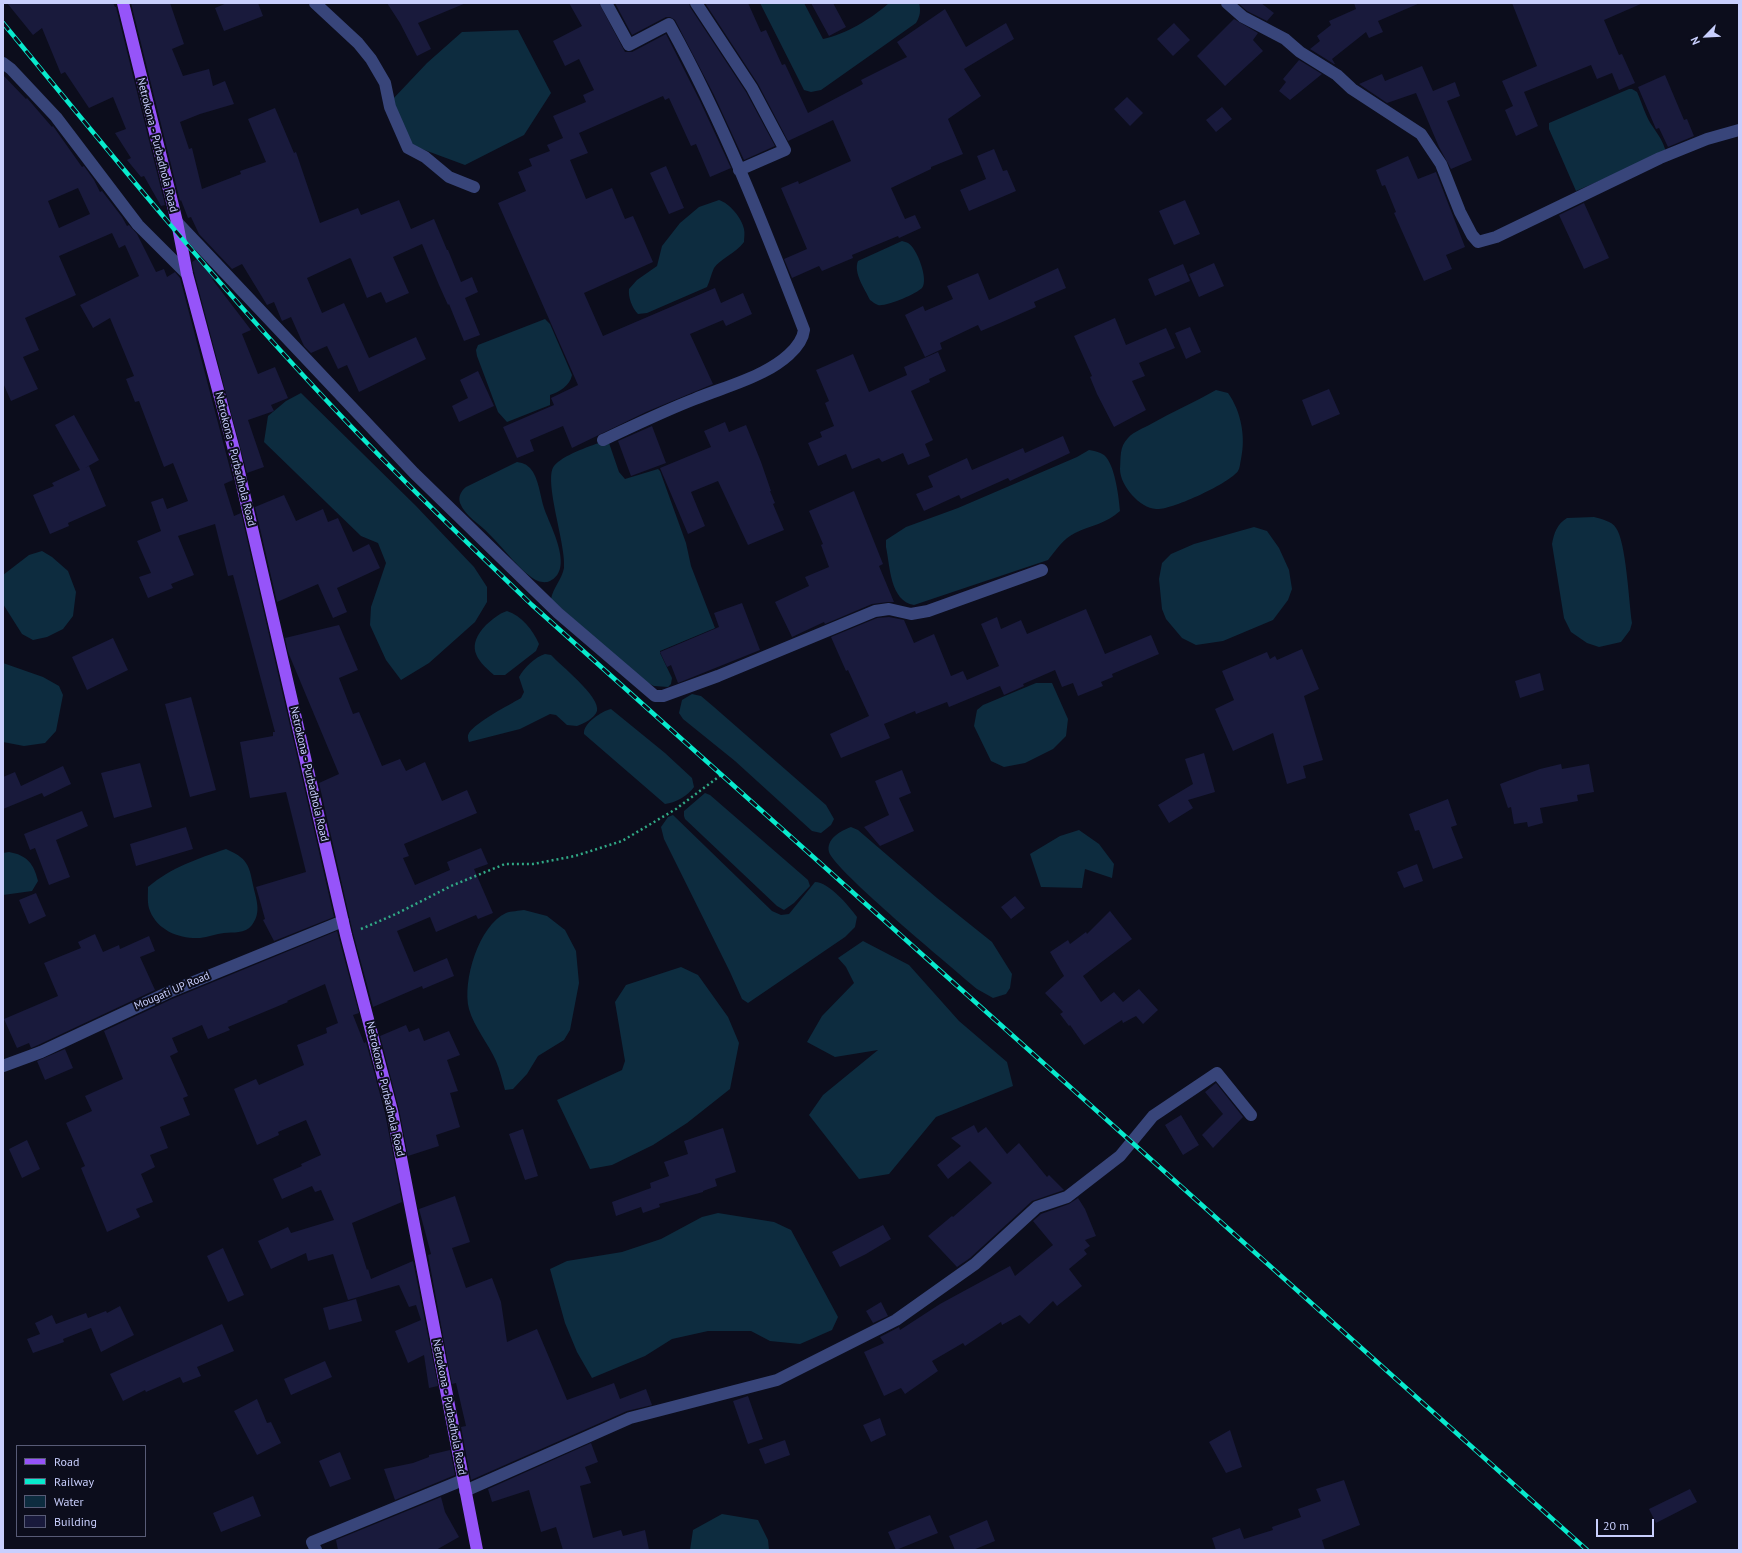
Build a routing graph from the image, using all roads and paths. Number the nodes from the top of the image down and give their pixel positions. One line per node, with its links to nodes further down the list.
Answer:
1 (123, 3): 10 (main road, Netrokona - Purbadhola Road)
2 (315, 3): 9 (street)
3 (606, 3): 8 (street)
4 (696, 3): 8 (street)
5 (1227, 3): 7 (street)
6 (3, 63): 11 (street)
7 (1739, 130)
8 (739, 170): 12 (street)
9 (474, 188)
10 (177, 222): 11 (main road, Netrokona - Purbadhola Road); 13 (street)
11 (187, 274): 15 (main road, Netrokona - Purbadhola Road)
12 (603, 440)
13 (1042, 570)
14 (721, 775): 16 (path)
15 (343, 921): 16 (main road, Netrokona - Purbadhola Road); 17 (street, Mougati UP Road)
16 (346, 935): 19 (main road, Netrokona - Purbadhola Road)
17 (3, 1066)
18 (1251, 1115): 19 (street)
19 (464, 1485): 20 (street); 21 (main road, Netrokona - Purbadhola Road)
20 (316, 1550)
21 (477, 1550)

